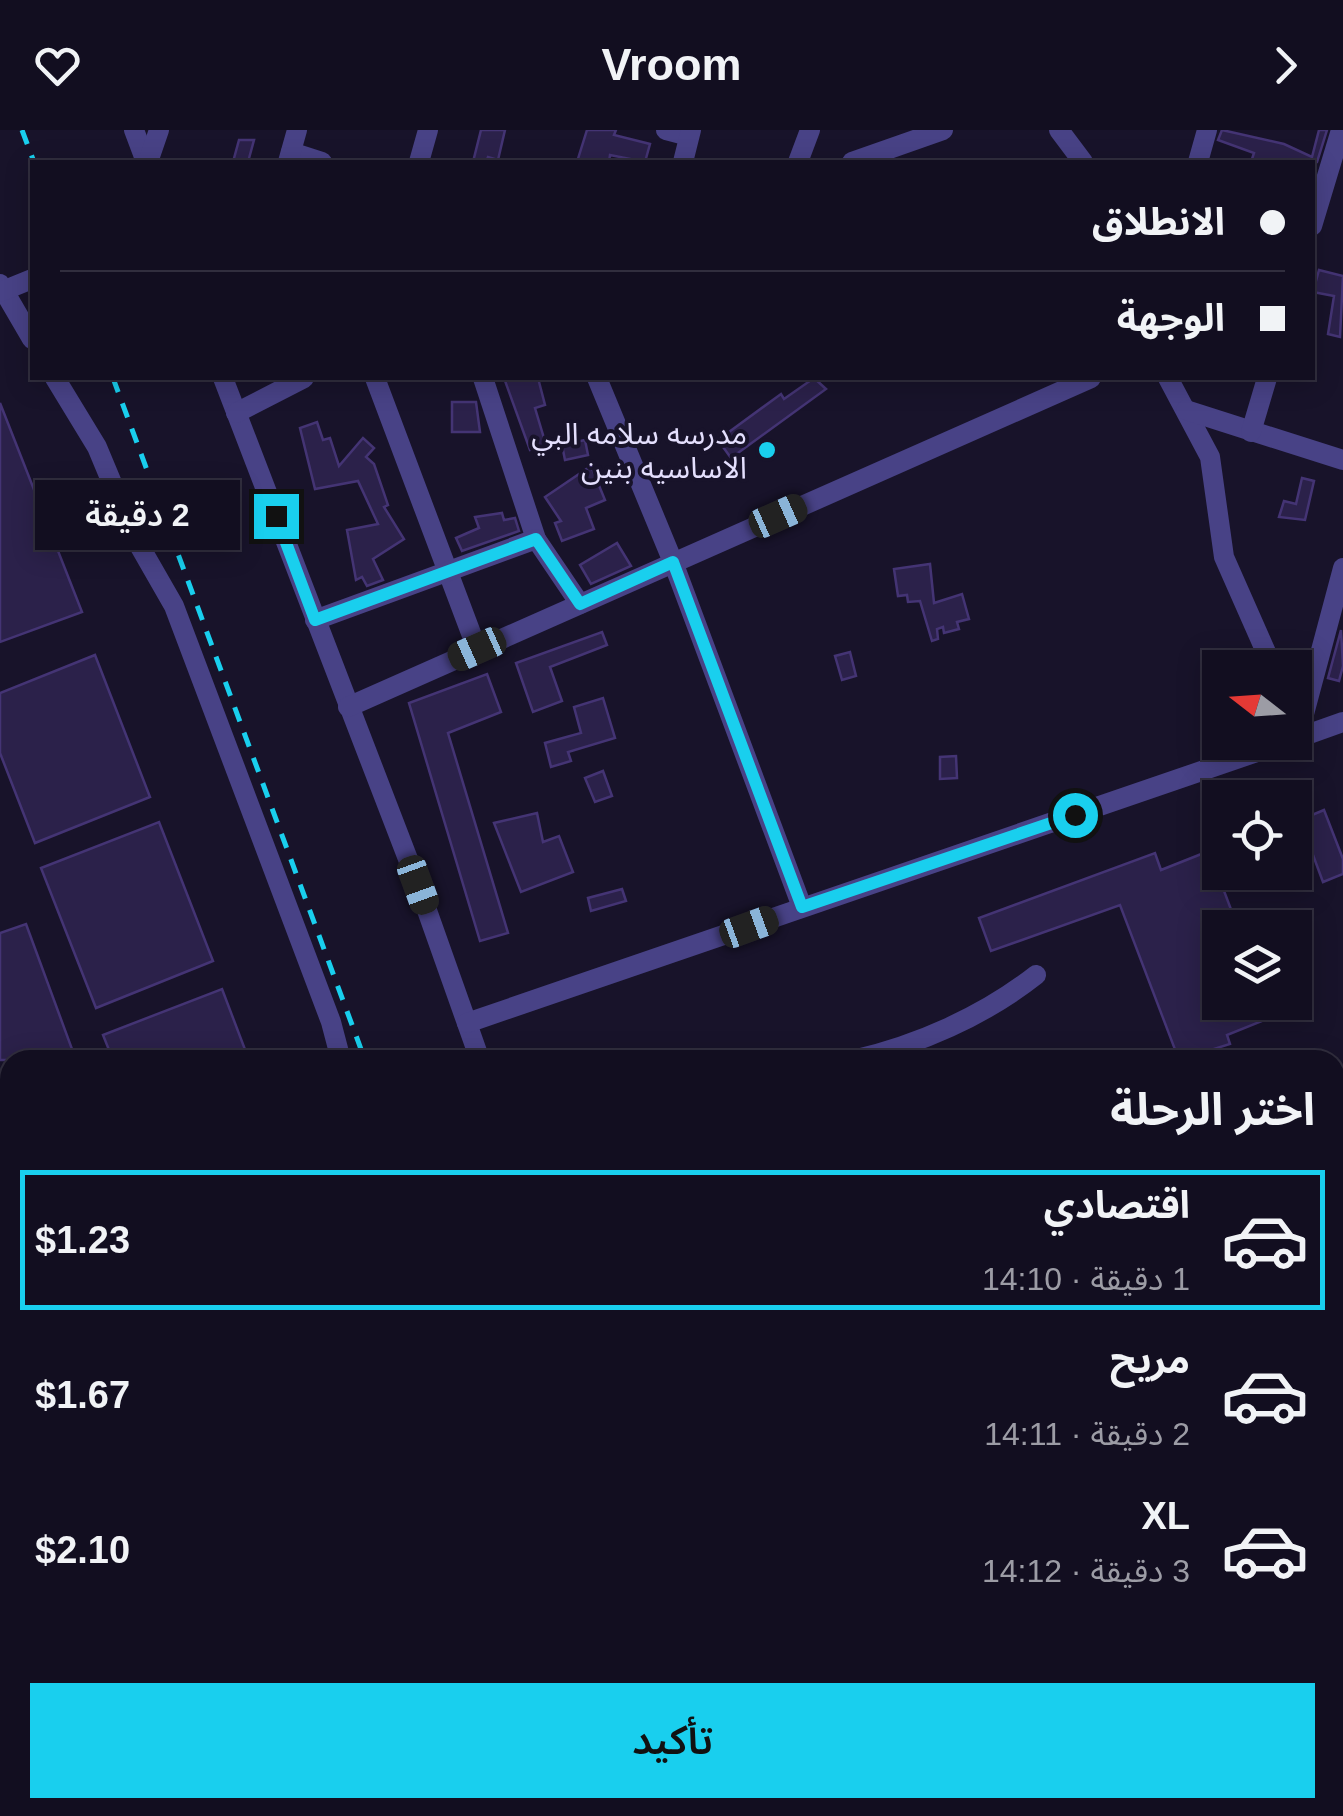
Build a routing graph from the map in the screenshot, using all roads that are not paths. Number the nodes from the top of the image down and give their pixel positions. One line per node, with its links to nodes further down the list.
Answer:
1 (134, 130): 13 (street)
2 (158, 130): 14 (street)
3 (297, 130): 12 (street)
4 (428, 130): 15 (street)
5 (666, 130): 11 (street)
6 (810, 130): 17 (street)
7 (942, 130): 18 (street)
8 (1059, 130): 19 (street)
9 (1208, 130): 20 (street)
10 (1341, 130): 21 (street)
11 (690, 133): 16 (street)
12 (290, 157)
13 (146, 160)
14 (148, 160)
15 (420, 160)
16 (683, 160)
17 (799, 160)
18 (858, 160)
19 (1082, 160)
20 (1199, 160)
21 (1315, 216)
22 (30, 280): 23 (street)
23 (1, 289): 24 (street)
24 (30, 336)
25 (57, 380): 55 (street)
26 (224, 380): 35 (street)
27 (300, 380): 35 (street)
28 (376, 380): 41 (street)
29 (484, 380): 38 (street)
30 (598, 380): 39 (street)
31 (1086, 380): 39 (street)
32 (1169, 380): 34 (street)
33 (1266, 380): 36 (street)
34 (1186, 410): 36 (street); 45 (street)
35 (236, 413): 43 (street)
36 (1251, 432): 37 (street)
37 (1343, 460)
38 (536, 539): 41 (street); 42 (street)
39 (673, 562): 42 (street); 52 (street)
40 (1343, 568): 46 (street)
41 (448, 570): 43 (street); 44 (street)
42 (580, 604): 44 (street)
43 (315, 620): 47 (street)
44 (477, 649): 47 (street)
45 (1265, 650)
46 (1312, 669)
47 (348, 707): 54 (street)
48 (1312, 715): 49 (street)
49 (1343, 722): 50 (street)
50 (1312, 733)
51 (1233, 760): 52 (street)
52 (802, 907): 54 (street)
53 (1036, 975): 57 (street)
54 (467, 1023): 56 (street)
55 (339, 1050)
56 (476, 1050)
57 (889, 1050)

